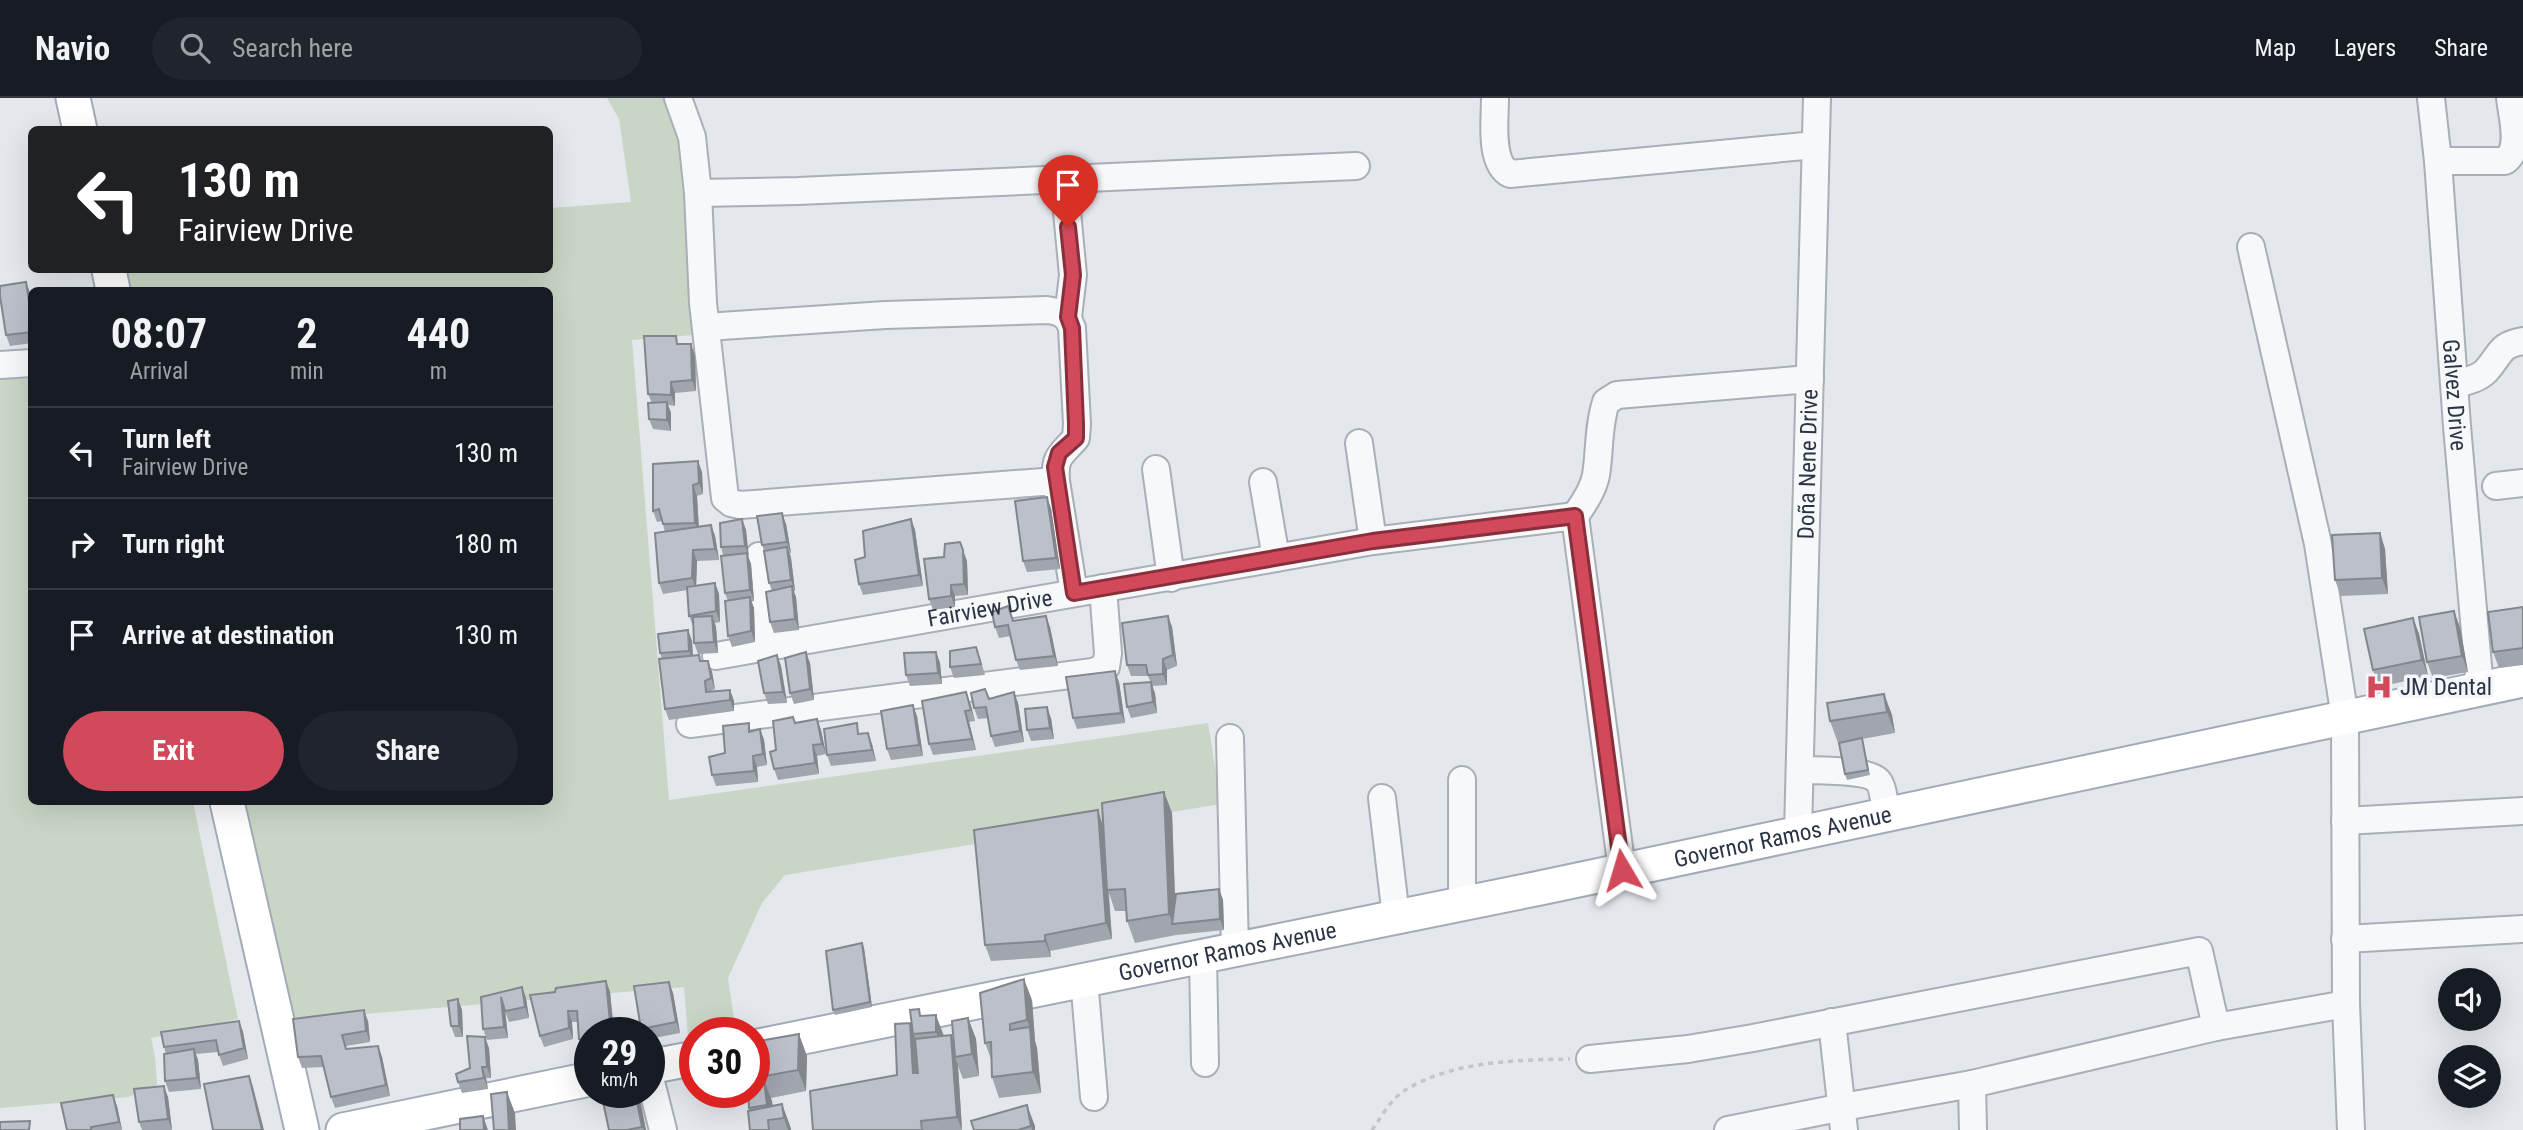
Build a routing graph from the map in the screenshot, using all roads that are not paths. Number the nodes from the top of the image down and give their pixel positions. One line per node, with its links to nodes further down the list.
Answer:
1 (73, 98): 7 (main road)
2 (678, 98): 12 (street)
3 (1495, 98): 8 (street)
4 (1817, 98): 8 (street, Doña Nene Drive)
5 (2431, 98): 9 (street, Galvez Drive)
6 (2510, 98): 9 (street)
7 (79, 126)
8 (1815, 145): 19 (street, Doña Nene Drive)
9 (2438, 161): 20 (street, Galvez Drive)
10 (1356, 166): 11 (street)
11 (1064, 180): 12 (street); 14 (street)
12 (698, 193): 15 (street)
13 (2251, 247): 38 (street)
14 (1068, 317): 15 (street); 23 (street)
15 (706, 327): 23 (street)
16 (2523, 341): 20 (street)
17 (28, 363): 18 (street)
18 (0, 365)
19 (1810, 379): 27 (street); 41 (street, Doña Nene Drive)
20 (2456, 384): 37 (street, Galvez Drive)
21 (1359, 443): 28 (street)
22 (1156, 469): 31 (street)
23 (1056, 481): 33 (street)
24 (1264, 482): 30 (street)
25 (2523, 483): 26 (street)
26 (2496, 486)
27 (1575, 516): 28 (street, Fairview Drive); 49 (street)
28 (1373, 541): 30 (street, Fairview Drive)
29 (759, 556): 34 (street)
30 (1276, 558): 31 (street, Fairview Drive)
31 (1171, 578): 32 (street, Fairview Drive)
32 (1103, 588): 33 (street, Fairview Drive); 39 (street)
33 (1074, 593): 34 (street, Fairview Drive)
34 (763, 648): 35 (street, Fairview Drive)
35 (716, 656)
36 (2523, 680): 37 (main road, Governor Ramos Avenue)
37 (2480, 689): 38 (main road, Governor Ramos Avenue)
38 (2346, 718): 46 (main road, Governor Ramos Avenue); 47 (street)
39 (690, 724)
40 (1230, 738): 54 (street)
41 (1800, 770): 46 (street); 48 (street, Doña Nene Drive)
42 (1462, 780): 50 (street)
43 (1382, 797): 51 (street)
44 (228, 805): 69 (main road)
45 (2523, 811): 47 (street)
46 (1886, 814): 48 (main road, Governor Ramos Avenue)
47 (2346, 821): 53 (street)
48 (1798, 832): 49 (main road, Governor Ramos Avenue)
49 (1622, 870): 50 (main road, Governor Ramos Avenue)
50 (1462, 904): 51 (main road, Governor Ramos Avenue)
51 (1396, 917): 54 (main road, Governor Ramos Avenue)
52 (2523, 929): 53 (street)
53 (2346, 939): 57 (street)
54 (1235, 951): 55 (main road, Governor Ramos Avenue)
55 (1202, 957): 56 (main road, Governor Ramos Avenue); 62 (street)
56 (1084, 979): 60 (main road, Governor Ramos Avenue); 65 (street)
57 (2346, 1004): 59 (street); 74 (street)
58 (1832, 1022): 59 (street); 61 (street); 68 (street)
59 (2216, 1027): 64 (street)
60 (770, 1044)
61 (1590, 1059)
62 (1205, 1063)
63 (574, 1084): 67 (main road)
64 (1972, 1084): 68 (street); 73 (street)
65 (1094, 1097)
66 (658, 1108): 71 (street)
67 (454, 1118): 70 (main road)
68 (1843, 1118): 72 (street)
69 (302, 1130)
70 (343, 1130)
71 (663, 1130)
72 (1728, 1130)
73 (1973, 1130)
74 (2351, 1130)

